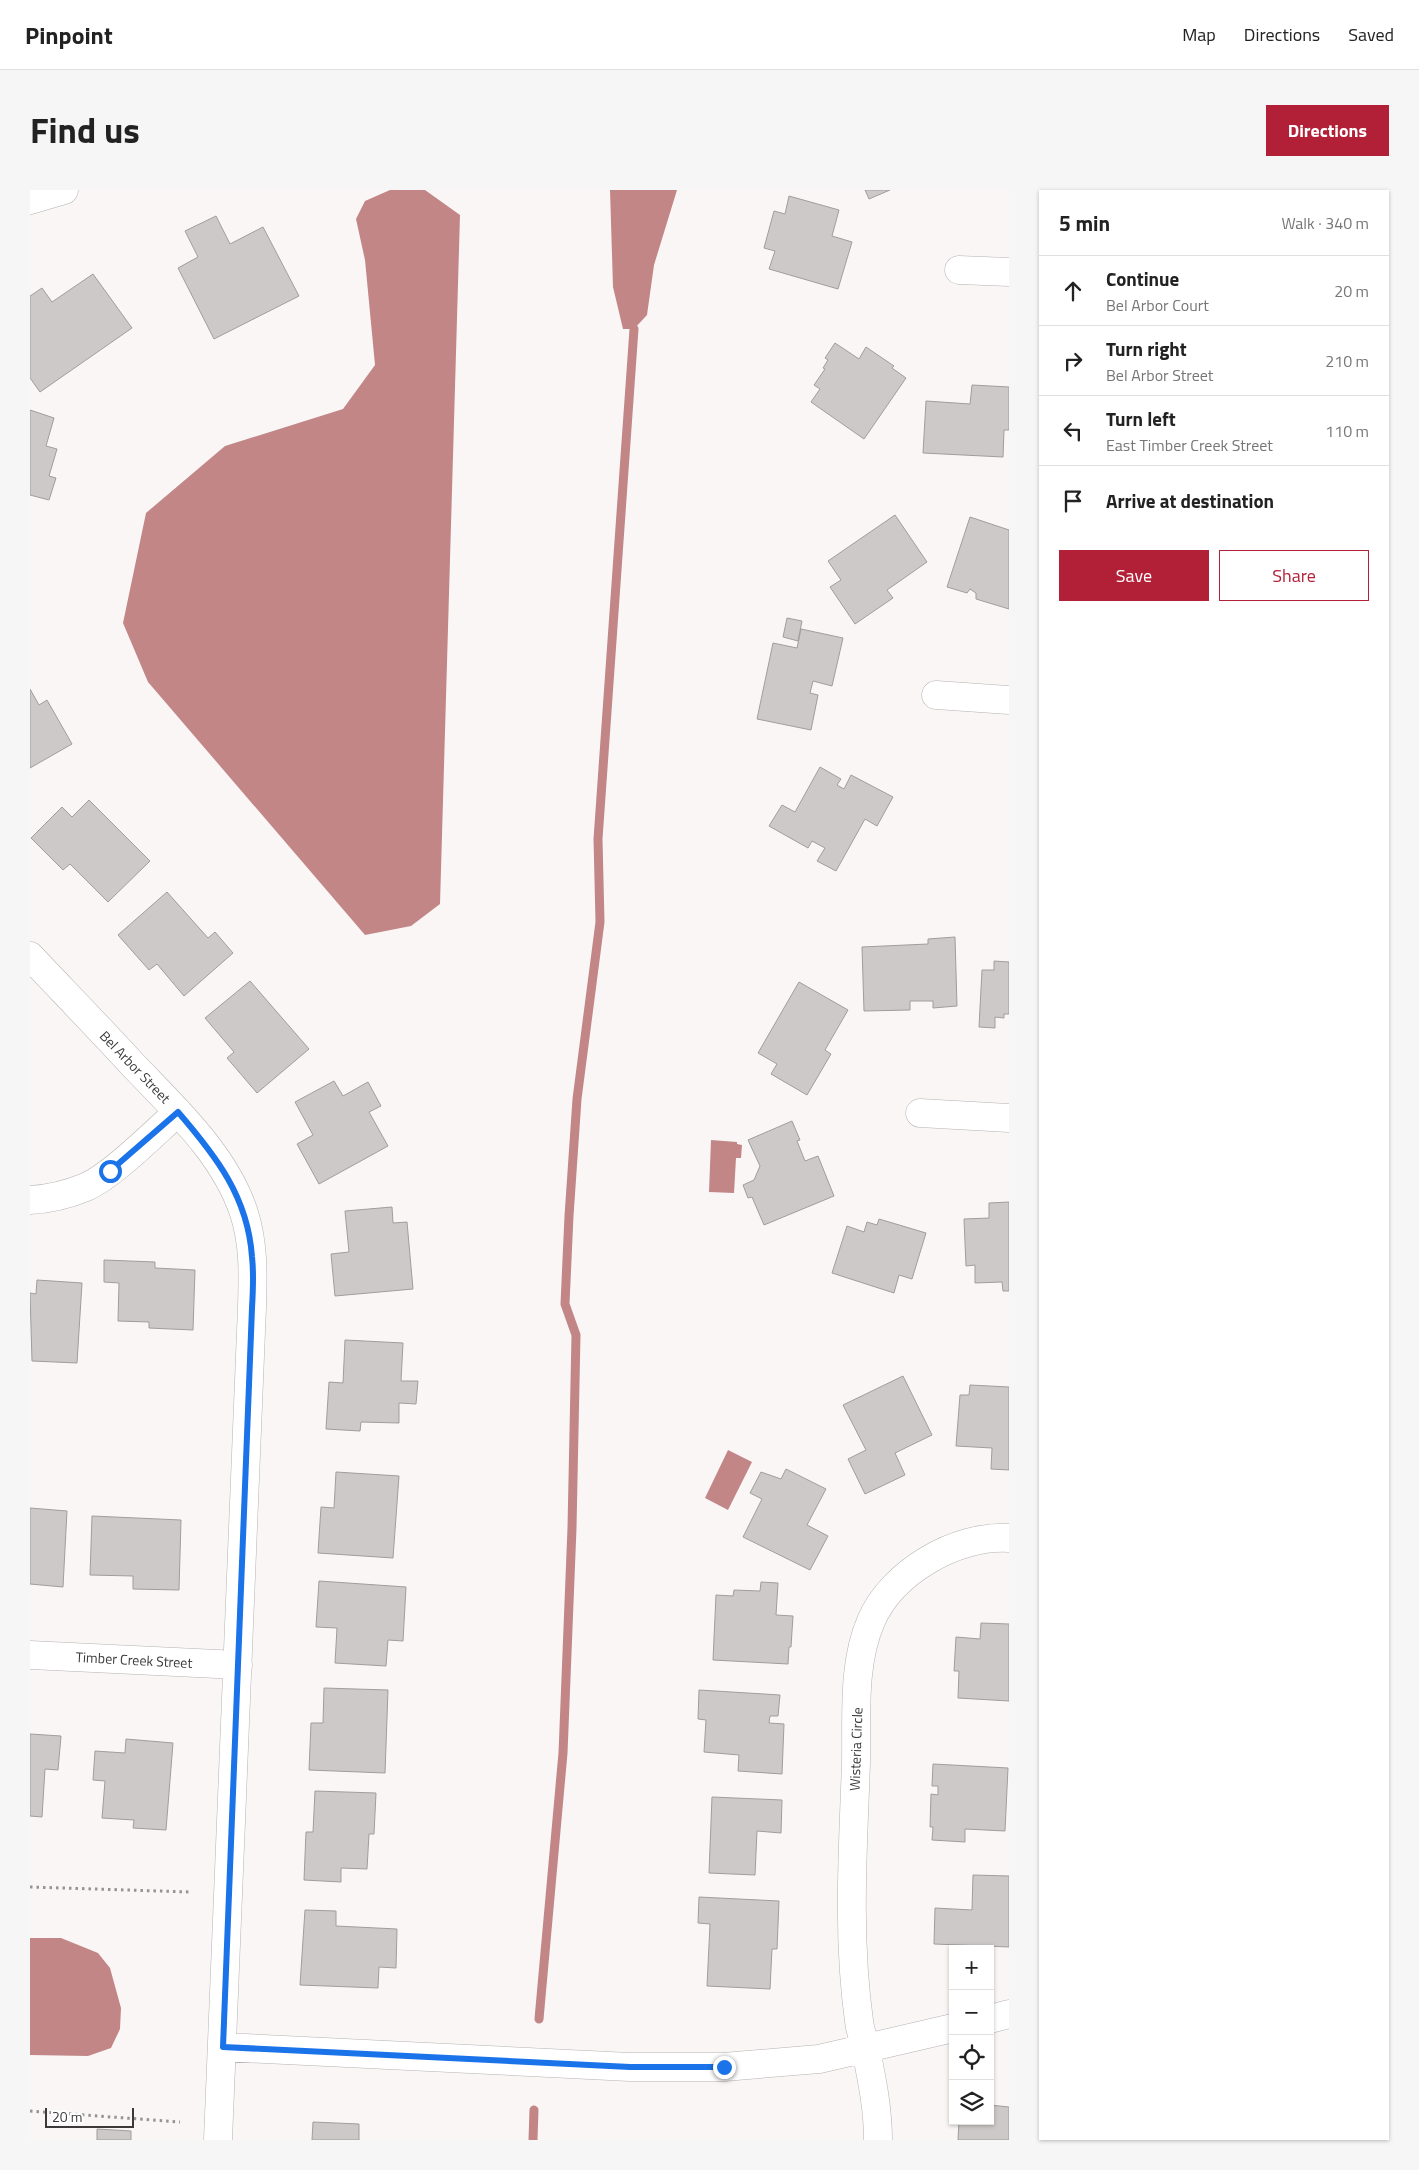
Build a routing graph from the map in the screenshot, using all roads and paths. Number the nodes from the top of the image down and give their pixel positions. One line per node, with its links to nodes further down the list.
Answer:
1 (64, 190): 2 (street)
2 (30, 200)
3 (959, 270): 4 (street)
4 (1009, 272)
5 (936, 695): 6 (street)
6 (1009, 700)
7 (30, 956): 8 (street, Bel Arbor Street)
8 (178, 1112): 11 (street); 14 (street, Bel Arbor Street)
9 (920, 1113): 10 (street)
10 (1009, 1118)
11 (30, 1200)
12 (1009, 1538): 21 (street, Wisteria Circle)
13 (30, 1655): 14 (street, Timber Creek Street)
14 (238, 1664): 20 (street, Bel Arbor Street)
15 (30, 1887): 16 (path)
16 (191, 1892)
17 (1009, 2014): 18 (street)
18 (994, 2018)
19 (949, 2029): 21 (street)
20 (223, 2047): 21 (street); 24 (street, Bel Arbor Street)
21 (865, 2048): 25 (street, Wisteria Circle)
22 (30, 2111): 23 (path)
23 (180, 2122)
24 (218, 2140)
25 (878, 2140)

